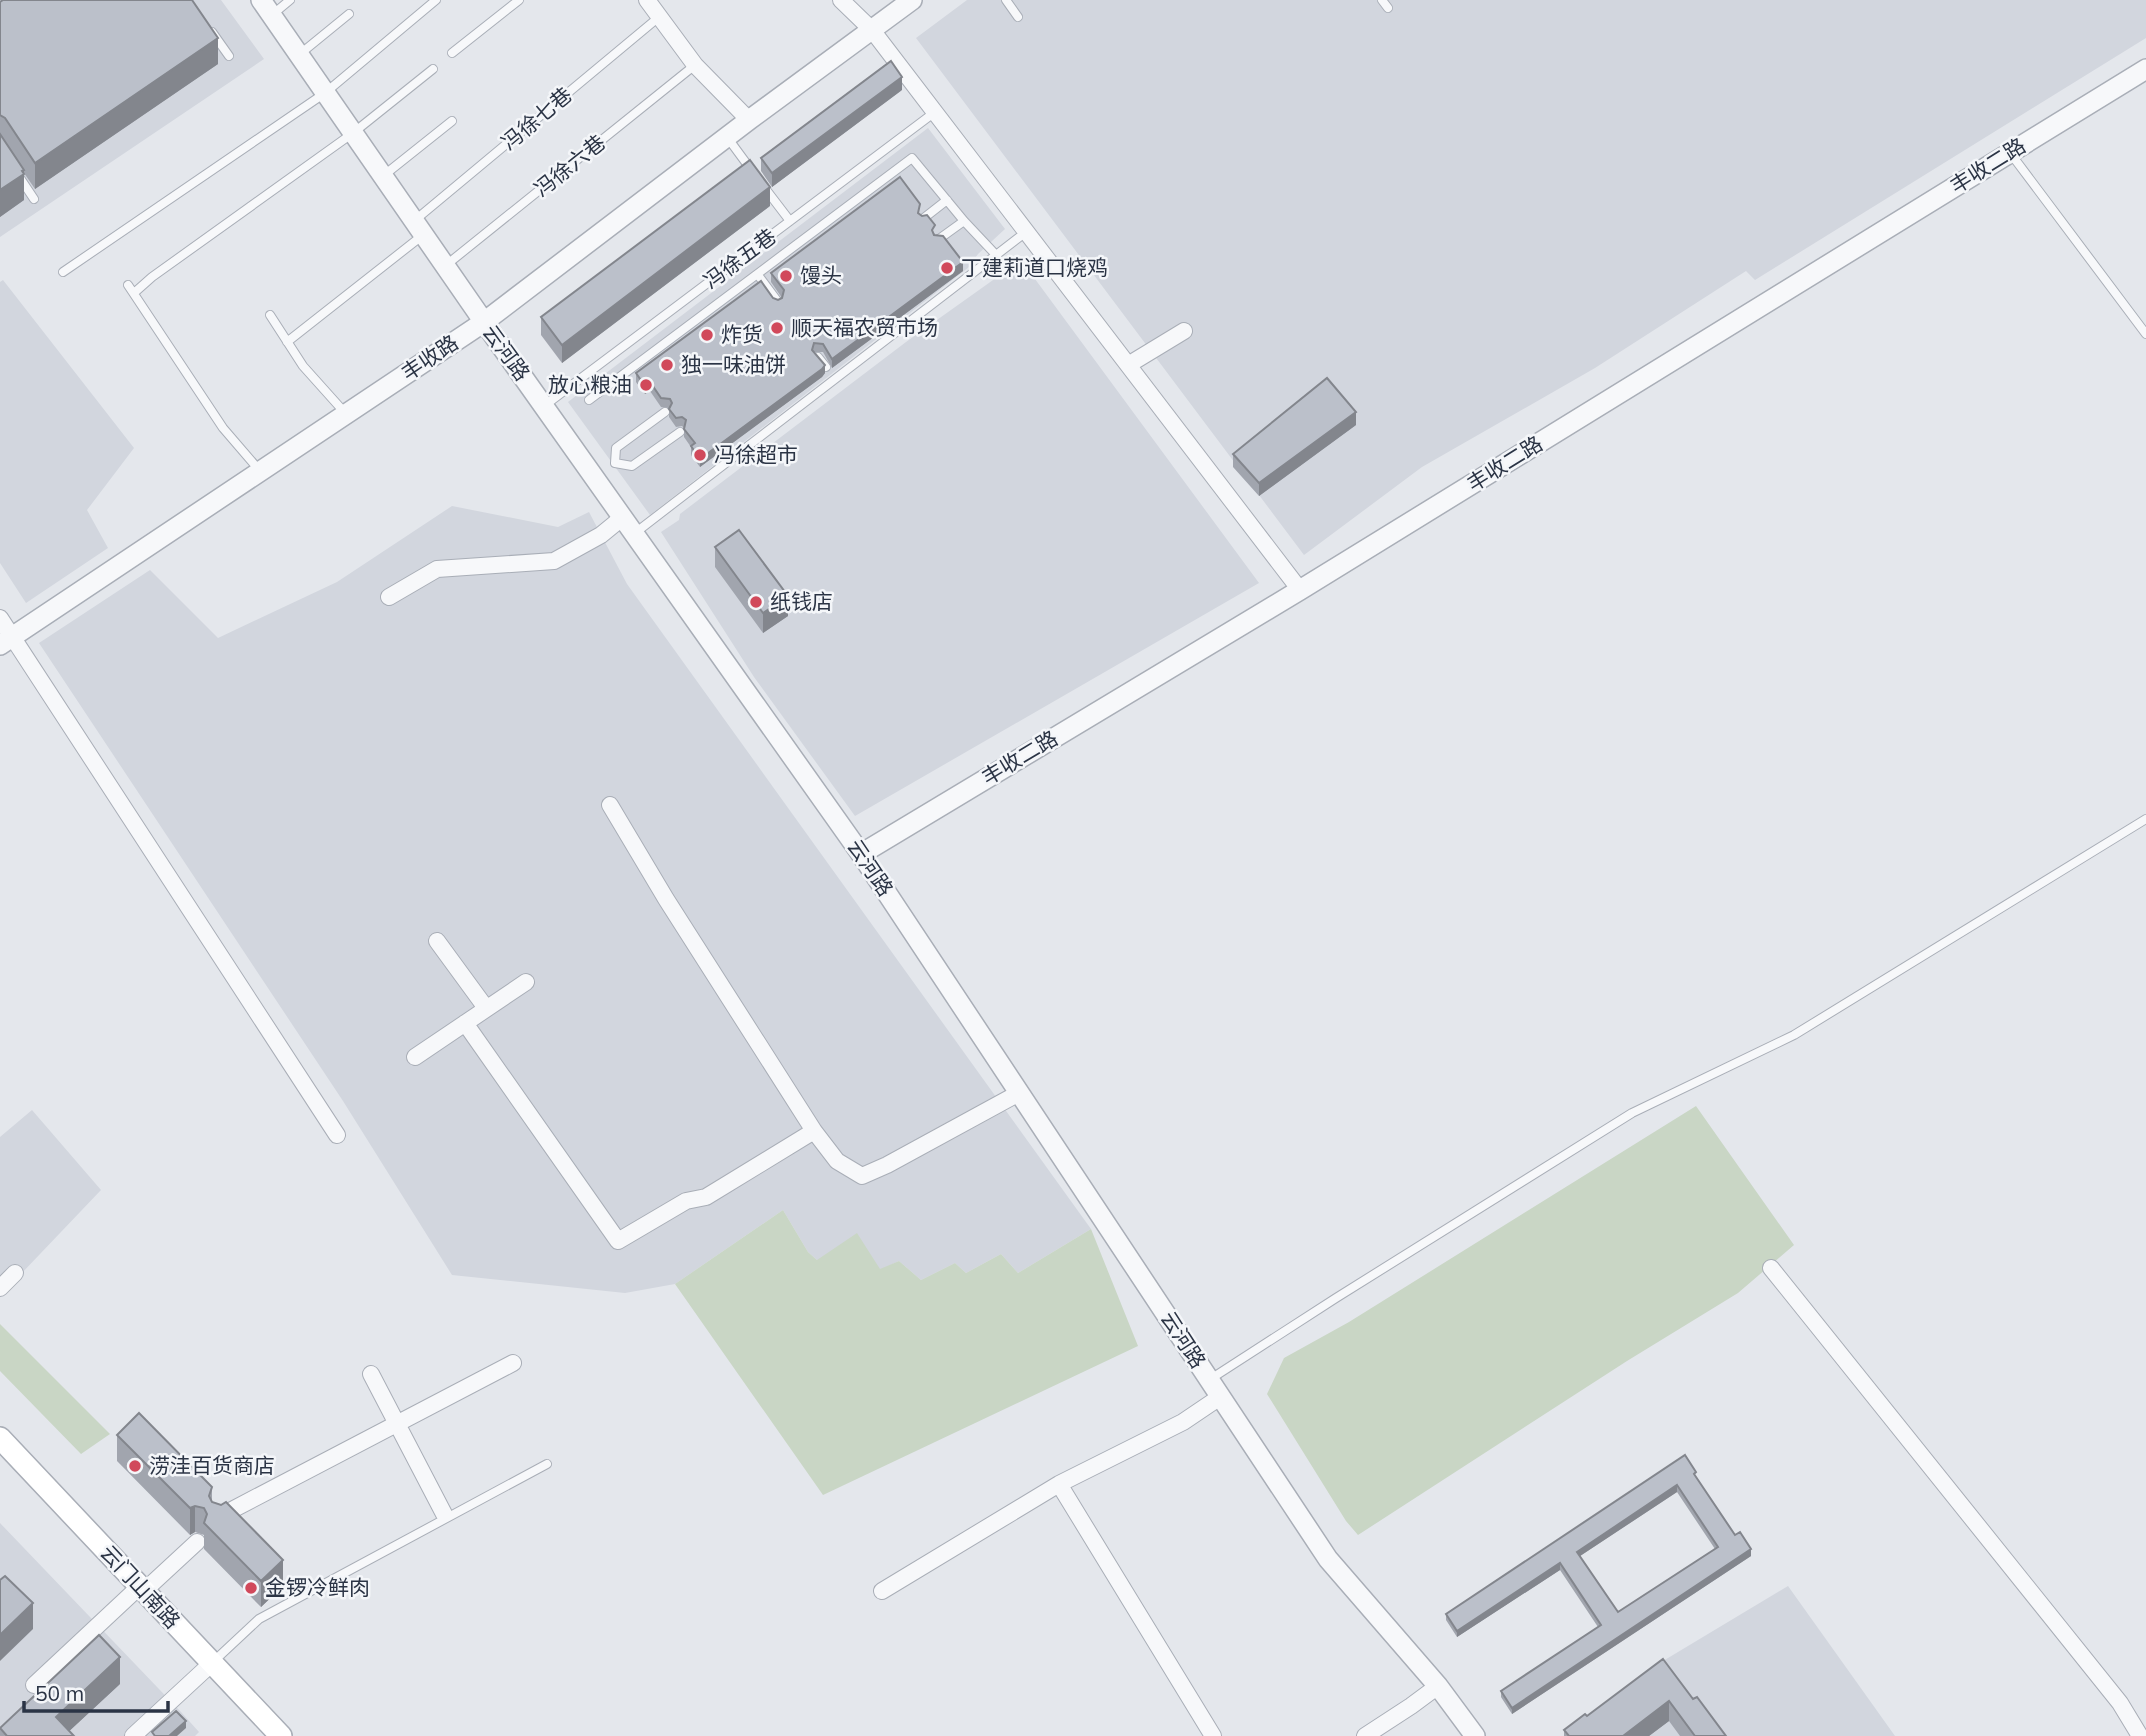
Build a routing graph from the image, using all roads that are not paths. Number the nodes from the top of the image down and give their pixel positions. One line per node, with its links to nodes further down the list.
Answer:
1 (290, 0): 9 (lane)
2 (436, 0): 22 (lane)
3 (519, 0): 16 (lane)
4 (647, 0): 12 (street)
5 (841, 0): 15 (street)
6 (912, 0): 15 (street, 丰收路)
7 (1006, 0): 13 (lane)
8 (1382, 0): 10 (lane)
9 (266, 7): 17 (street, 云河路)
10 (1388, 8)
11 (349, 14): 17 (lane)
12 (659, 17): 19 (street); 36 (lane, 冯徐七巷)
13 (1018, 17)
14 (205, 22): 18 (lane)
15 (872, 30): 23 (street); 24 (street, 丰收路)
16 (453, 53)
17 (299, 55): 22 (street, 云河路)
18 (229, 56)
19 (695, 65): 24 (street); 40 (lane, 冯徐六巷)
20 (433, 69): 26 (lane)
21 (2146, 69): 28 (street, 丰收二路)
22 (325, 93): 26 (street, 云河路); 41 (lane)
23 (936, 112): 34 (lane, 冯徐五巷); 37 (street)
24 (749, 120): 27 (street, 丰收路)
25 (452, 121): 30 (lane)
26 (353, 133): 30 (street, 云河路); 57 (lane)
27 (727, 137): 34 (lane); 45 (street, 丰收路)
28 (2010, 153): 47 (lane); 60 (street, 丰收二路)
29 (14, 168): 31 (lane)
30 (383, 176): 36 (street, 云河路)
31 (34, 199)
32 (947, 200): 33 (lane); 35 (lane); 42 (lane)
33 (923, 218)
34 (790, 221): 53 (lane, 冯徐五巷)
35 (964, 221): 38 (lane); 39 (lane)
36 (419, 228): 40 (street, 云河路); 48 (lane, 冯徐七巷)
37 (1026, 232): 39 (lane); 50 (street)
38 (939, 239)
39 (997, 256): 59 (lane)
40 (445, 266): 45 (street, 云河路)
41 (63, 272)
42 (758, 275): 43 (lane); 52 (lane)
43 (778, 302)
44 (271, 315): 48 (lane)
45 (484, 322): 53 (street, 云河路); 55 (street, 丰收路)
46 (1184, 331): 50 (street)
47 (2146, 334)
48 (287, 342): 55 (lane)
49 (818, 357): 51 (lane)
50 (1128, 365): 60 (street)
51 (826, 367)
52 (589, 400)
53 (544, 406): 58 (street, 云河路)
54 (665, 412): 56 (lane)
55 (346, 414): 57 (street, 丰收路)
56 (680, 432)
57 (260, 471): 63 (street, 丰收路)
58 (624, 517): 59 (street, 云河路); 61 (street)
59 (635, 533): 66 (street, 云河路)
60 (1300, 590): 66 (street, 丰收二路)
61 (389, 597)
62 (0, 618): 63 (street)
63 (6, 640): 74 (street)
64 (610, 804): 73 (street)
65 (2146, 819): 80 (lane)
66 (861, 854): 72 (street, 云河路)
67 (437, 941): 69 (street)
68 (526, 982): 69 (street)
69 (486, 1008): 70 (street)
70 (465, 1023): 71 (street); 73 (street)
71 (415, 1057)
72 (1019, 1093): 73 (street); 80 (street, 云河路)
73 (814, 1131)
74 (337, 1135)
75 (1771, 1268): 99 (street)
76 (15, 1273): 77 (street)
77 (0, 1288)
78 (513, 1363): 82 (street)
79 (371, 1374): 82 (street)
80 (1209, 1380): 81 (street, 云河路)
81 (1220, 1397): 85 (street); 93 (street, 云河路)
82 (397, 1424): 86 (street); 87 (street)
83 (0, 1438): 89 (main road, 云门山南路)
84 (547, 1464): 91 (lane)
85 (1059, 1484): 90 (street); 96 (street)
86 (444, 1514)
87 (219, 1521)
88 (197, 1542): 89 (street)
89 (142, 1589): 91 (main road, 云门山南路); 92 (street)
90 (882, 1591)
91 (212, 1663): 94 (street); 95 (main road, 云门山南路)
92 (34, 1685)
93 (1437, 1686): 97 (street); 98 (street, 云河路)
94 (133, 1736)
95 (281, 1736)
96 (1213, 1736)
97 (1365, 1736)
98 (1475, 1736)
99 (2140, 1736)

